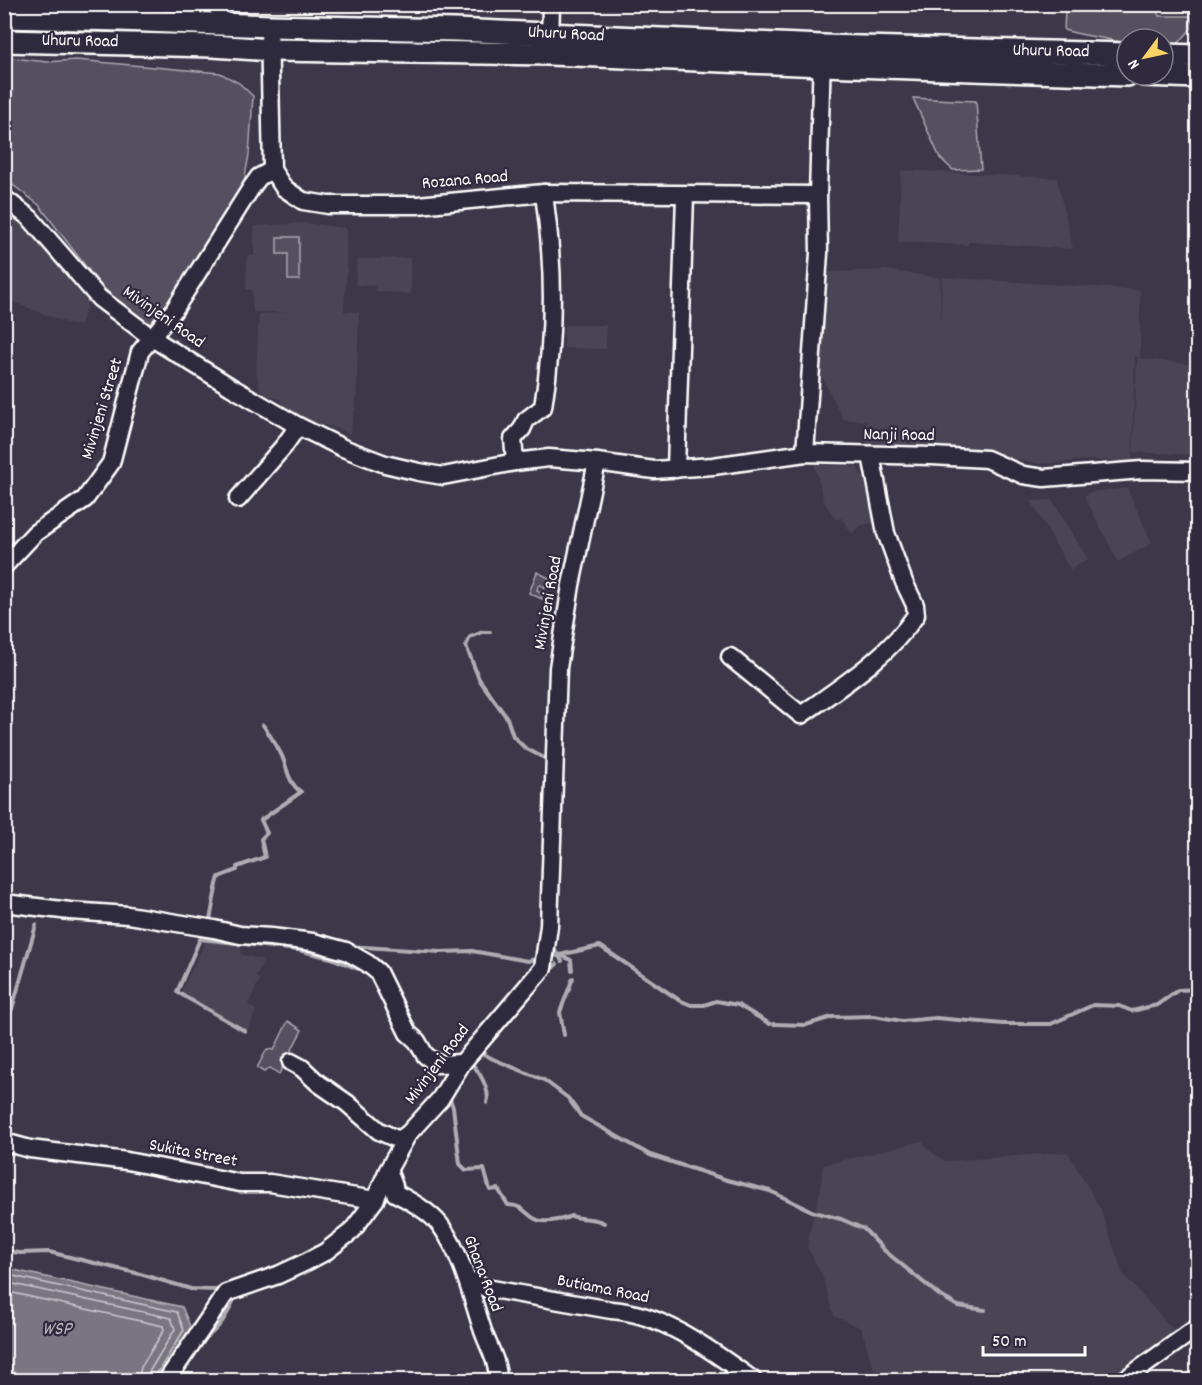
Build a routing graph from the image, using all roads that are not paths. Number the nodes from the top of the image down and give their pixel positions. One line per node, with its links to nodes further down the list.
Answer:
1 (551, 4): 7 (street)
2 (120, 12): 3 (main road, Uhuru Road); 4 (main road, Uhuru Road)
3 (221, 14): 5 (main road, Uhuru Road)
4 (4, 17)
5 (269, 26): 7 (main road, Uhuru Road); 8 (street)
6 (4, 41): 8 (main road, Uhuru Road)
7 (550, 44): 8 (main road, Uhuru Road); 11 (main road, Uhuru Road)
8 (271, 50): 16 (street)
9 (1115, 54): 11 (main road, Uhuru Road)
10 (1175, 55): 12 (main road)
11 (822, 56): 13 (main road, Uhuru Road); 18 (street)
12 (1197, 56)
13 (1115, 74)
14 (1175, 77): 15 (main road)
15 (1197, 78)
16 (272, 170): 17 (street, Rozana Road); 21 (street, Mivinjeni Street)
17 (544, 194): 19 (street, Rozana Road); 25 (street)
18 (818, 195): 19 (street, Rozana Road); 23 (street)
19 (685, 196): 27 (street)
20 (4, 198): 21 (street, Mivinjeni Road)
21 (152, 338): 22 (street, Mivinjeni Road); 30 (street, Mivinjeni Street)
22 (298, 426): 25 (street, Mivinjeni Road); 29 (street)
23 (805, 453): 24 (street, Nanji Road); 27 (street, Nanji Road)
24 (871, 455): 28 (street, Nanji Road); 31 (street)
25 (515, 462): 26 (street, Mivinjeni Road)
26 (597, 462): 27 (street, Nanji Road); 34 (street, Mivinjeni Road)
27 (676, 469)
28 (1197, 471)
29 (238, 499)
30 (6, 563)
31 (730, 657)
32 (4, 903): 34 (street)
33 (291, 1062): 35 (street)
34 (462, 1063): 35 (street, Mivinjeni Road)
35 (408, 1134): 37 (street, Mivinjeni Road)
36 (4, 1142): 38 (street, Sukita Street)
37 (388, 1170): 38 (street, Mivinjeni Road); 39 (street, Ghana Road)
38 (375, 1200): 41 (street, Mivinjeni Road)
39 (467, 1278): 42 (street, Ghana Road); 43 (street, Butiama Road)
40 (1197, 1327): 44 (street)
41 (167, 1380)
42 (498, 1380)
43 (753, 1380)
44 (1124, 1380)

